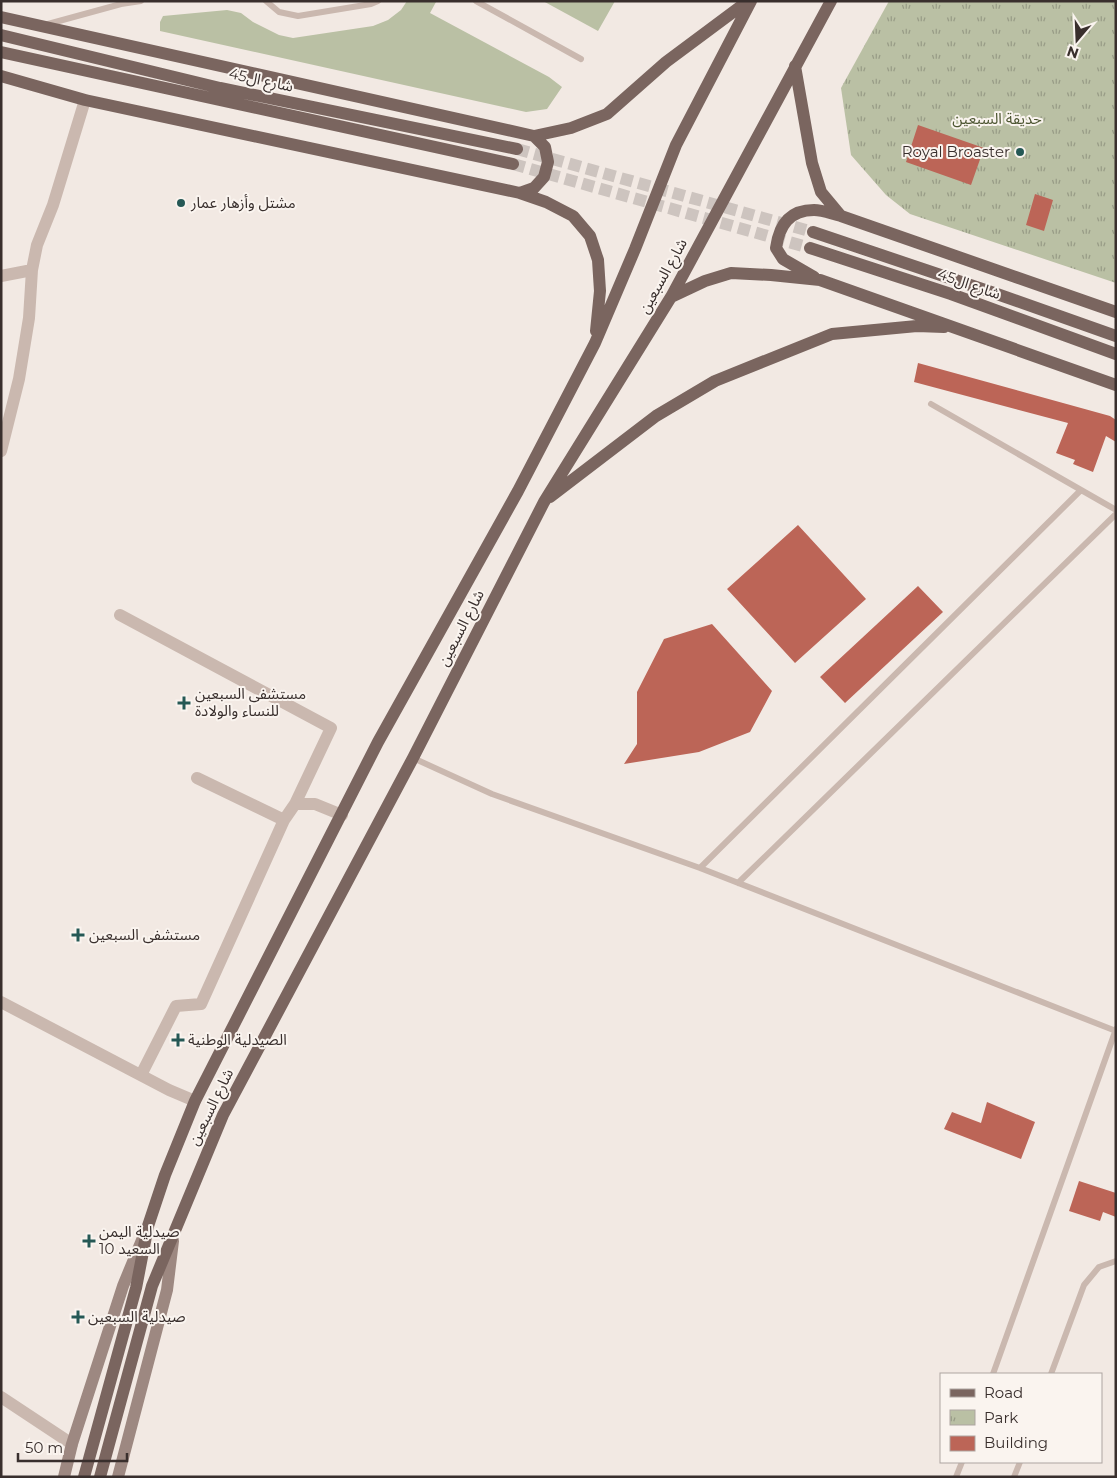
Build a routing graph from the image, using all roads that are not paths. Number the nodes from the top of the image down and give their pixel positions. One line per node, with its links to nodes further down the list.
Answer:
1 (141, 1): 8 (lane)
2 (266, 1): 3 (lane)
3 (378, 1)
4 (476, 1): 11 (lane)
5 (749, 1): 15 (main road); 29 (main road, شارع السبعين)
6 (831, 1): 12 (main road, شارع السبعين)
7 (1, 18): 8 (main road)
8 (38, 27): 15 (main road)
9 (1, 35): 16 (main road, شارع ال45)
10 (1, 52): 17 (main road, شارع ال45)
11 (581, 59)
12 (795, 66): 19 (main road); 25 (main road, شارع السبعين)
13 (1, 76): 14 (main road)
14 (85, 100): 18 (main road); 22 (street)
15 (534, 136): 18 (main road)
16 (517, 148)
17 (512, 164)
18 (520, 193): 29 (main road)
19 (841, 216): 24 (main road); 26 (main road)
20 (813, 232): 28 (main road, شارع ال45)
21 (810, 248): 30 (main road, شارع ال45)
22 (32, 270): 23 (street); 33 (street)
23 (1, 276)
24 (820, 280): 25 (main road); 27 (main road)
25 (671, 297): 35 (main road, شارع السبعين)
26 (1116, 312)
27 (955, 327): 31 (main road); 35 (main road)
28 (1116, 336)
29 (594, 343): 42 (main road, شارع السبعين)
30 (1116, 354)
31 (1116, 385)
32 (931, 404): 34 (lane)
33 (1, 450)
34 (1081, 490): 36 (lane); 44 (lane)
35 (544, 502): 39 (main road, شارع السبعين)
36 (1116, 510)
37 (1116, 514): 45 (lane)
38 (120, 615): 41 (street)
39 (413, 758): 44 (lane); 51 (main road, شارع السبعين)
40 (197, 778): 43 (street)
41 (295, 804): 42 (street); 43 (street)
42 (342, 814): 49 (main road, شارع السبعين)
43 (284, 820): 48 (street)
44 (700, 868): 45 (lane)
45 (738, 883): 47 (lane)
46 (1, 1002): 48 (street)
47 (1116, 1030): 53 (lane)
48 (141, 1075): 49 (street)
49 (195, 1101): 50 (main road, شارع السبعين)
50 (148, 1226): 56 (main road); 60 (main road, شارع السبعين)
51 (174, 1230): 61 (main road, شارع السبعين); 62 (main road)
52 (1116, 1261): 54 (lane)
53 (993, 1373)
54 (1051, 1373)
55 (1, 1397): 56 (street)
56 (72, 1444): 59 (main road)
57 (962, 1463): 63 (lane)
58 (1020, 1463): 64 (lane)
59 (64, 1477)
60 (84, 1477)
61 (100, 1477)
62 (118, 1477)
63 (956, 1477)
64 (1014, 1477)

